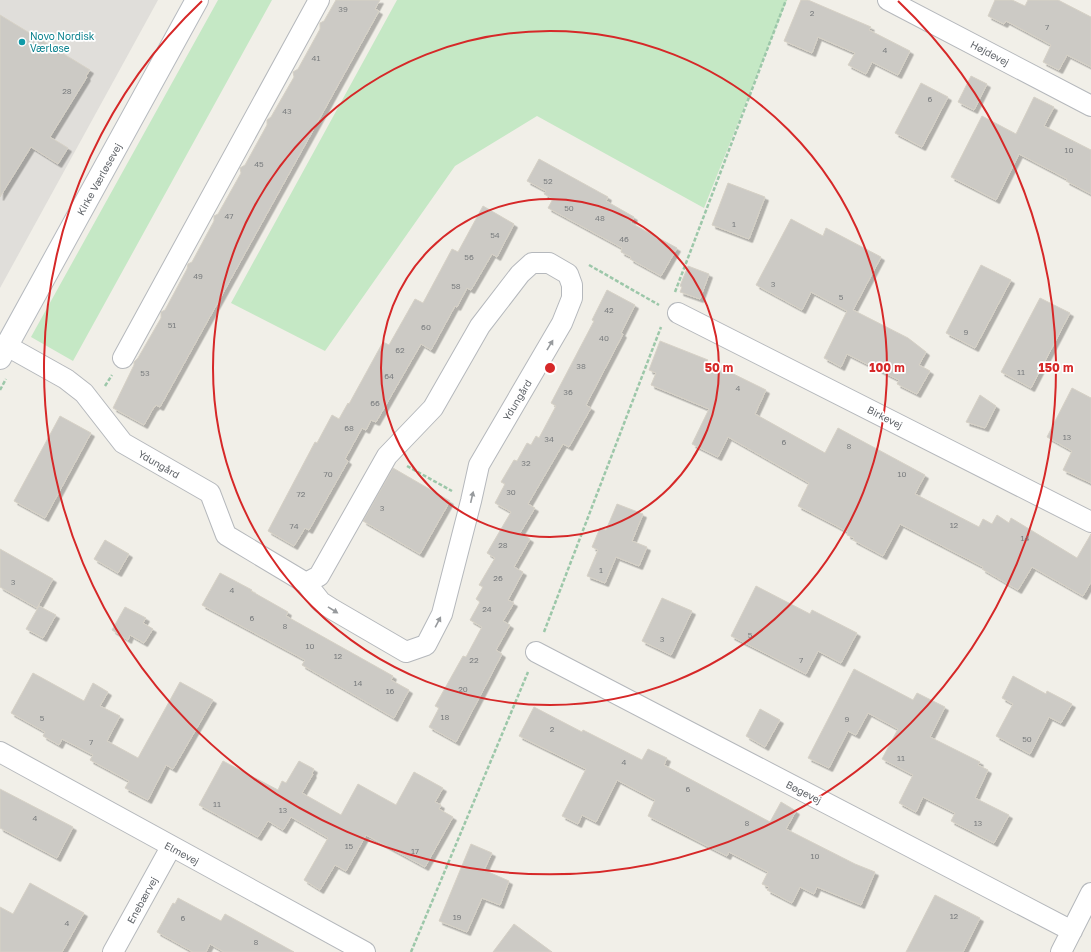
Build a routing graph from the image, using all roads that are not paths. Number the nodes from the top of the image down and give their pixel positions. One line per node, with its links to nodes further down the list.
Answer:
1 (197, 0): 6 (street, Kirke Værløsevej)
2 (319, 0): 7 (street)
3 (888, 0): 4 (street, Højdevej)
4 (1091, 106)
5 (671, 305): 8 (street, Birkevej)
6 (3, 352): 9 (street, Ydungård)
7 (123, 358)
8 (1091, 522)
9 (306, 583): 9 (street, Ydungård, one-way to 9)
10 (536, 652): 14 (street, Bøgevej)
11 (0, 752): 12 (street, Elmevej)
12 (171, 847): 15 (street, Enebærvej); 16 (street, Elmevej)
13 (1091, 893): 14 (street)
14 (1072, 931): 17 (street)
15 (113, 952)
16 (365, 952)
17 (1061, 952)

